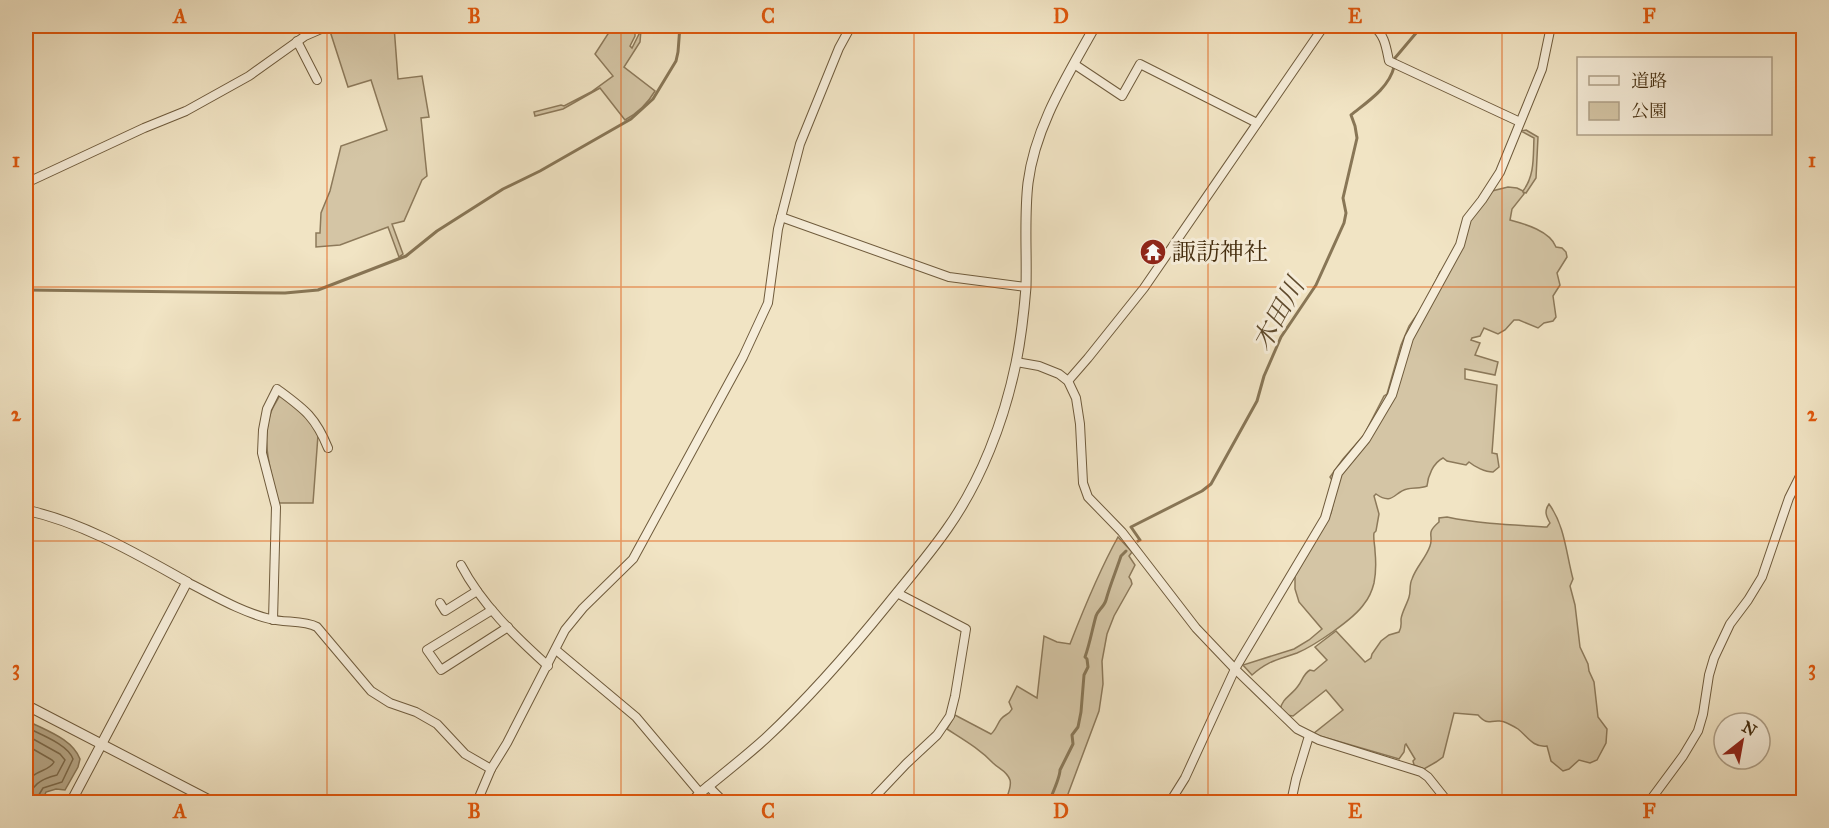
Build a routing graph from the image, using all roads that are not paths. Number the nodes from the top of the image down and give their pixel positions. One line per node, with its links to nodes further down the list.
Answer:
1 (328, 26): 7 (street)
2 (851, 26): 13 (street)
3 (1095, 26): 8 (street)
4 (1373, 26): 10 (street)
5 (1551, 26): 10 (street)
6 (1319, 28): 11 (street)
7 (297, 41): 9 (street); 12 (street)
8 (1074, 64): 11 (street); 14 (street)
9 (317, 80)
10 (1520, 122): 30 (street)
11 (1257, 123): 16 (street)
12 (26, 183)
13 (781, 216): 14 (street); 28 (street)
14 (1026, 287): 15 (street)
15 (1016, 362): 16 (street); 23 (street)
16 (1068, 381): 30 (street)
17 (328, 448): 26 (street)
18 (1803, 468): 46 (street)
19 (26, 510): 21 (street)
20 (462, 565): 22 (street)
21 (187, 582): 26 (street); 33 (street)
22 (477, 591): 24 (street); 25 (street)
23 (897, 593): 35 (street); 42 (street)
24 (440, 603)
25 (492, 610): 27 (street); 27 (street)
26 (273, 620): 34 (street)
27 (508, 627): 29 (street)
28 (556, 650): 29 (street); 36 (street)
29 (548, 666): 34 (street)
30 (1235, 669): 32 (street); 43 (street)
31 (26, 705): 33 (street)
32 (1309, 736): 44 (street); 45 (street)
33 (101, 744): 37 (street); 38 (street)
34 (491, 769): 39 (street)
35 (708, 786): 36 (street); 41 (street)
36 (700, 793): 40 (street)
37 (70, 802)
38 (213, 802)
39 (477, 802)
40 (692, 802)
41 (724, 802)
42 (870, 802)
43 (1170, 802)
44 (1291, 802)
45 (1448, 802)
46 (1649, 802)

